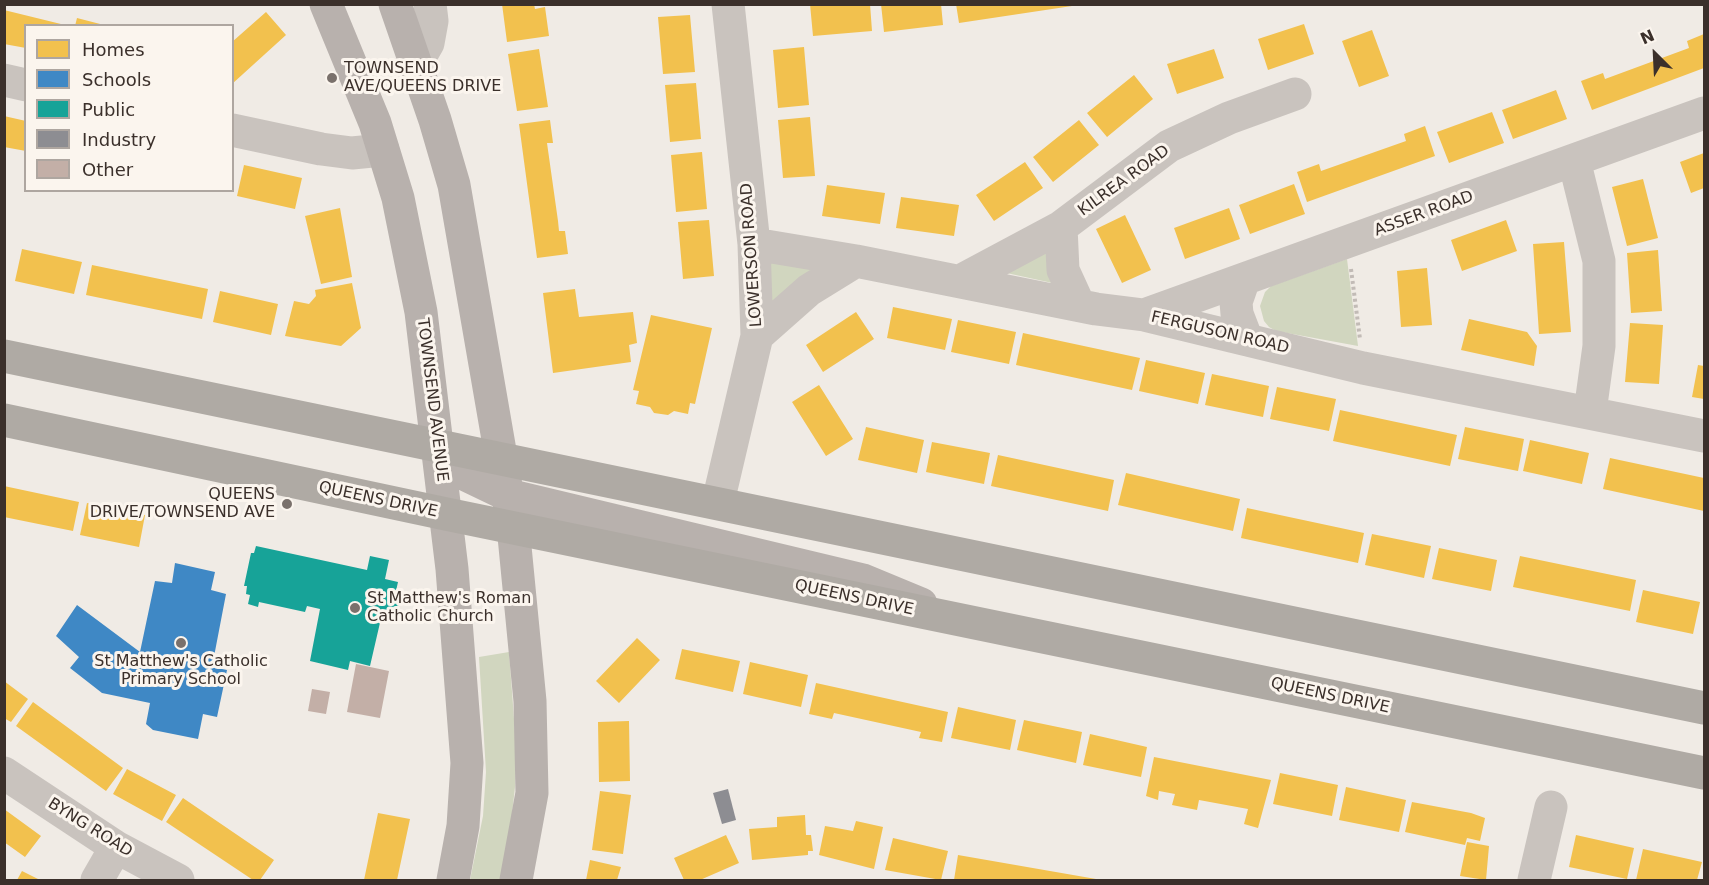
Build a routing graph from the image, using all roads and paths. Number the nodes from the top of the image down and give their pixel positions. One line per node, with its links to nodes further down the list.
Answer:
1 (326, 4): 11 (main road, TOWNSEND AVENUE)
2 (395, 4): 5 (main road)
3 (430, 4): 5 (street)
4 (728, 4): 15 (street, LOWERSON ROAD)
5 (416, 64): 29 (main road)
6 (4, 80): 7 (street)
7 (24, 85)
8 (1295, 94): 13 (street, KILREA ROAD)
9 (1704, 113): 12 (street, ASSER ROAD)
10 (234, 130): 11 (street)
11 (383, 150): 28 (main road, TOWNSEND AVENUE)
12 (1574, 160): 14 (street, ASSER ROAD); 25 (street)
13 (1061, 227): 18 (street, KILREA ROAD); 19 (street)
14 (1348, 241): 17 (street, ASSER ROAD); 24 (path)
15 (754, 244): 16 (street, FERGUSON ROAD); 21 (street, LOWERSON ROAD)
16 (856, 261): 18 (street, FERGUSON ROAD); 21 (street)
17 (1244, 279): 20 (street, ASSER ROAD); 22 (street)
18 (960, 281): 19 (street, FERGUSON ROAD)
19 (1078, 305): 20 (street, FERGUSON ROAD)
20 (1144, 315): 22 (street, FERGUSON ROAD)
21 (757, 336): 30 (street, LOWERSON ROAD)
22 (1247, 340): 24 (street, FERGUSON ROAD)
23 (4, 356): 28 (highway)
24 (1363, 368): 25 (street, FERGUSON ROAD)
25 (1590, 412): 27 (street, FERGUSON ROAD)
26 (4, 420): 32 (highway, QUEENS DRIVE)
27 (1704, 436)
28 (439, 447): 29 (highway); 31 (main road); 32 (main road, TOWNSEND AVENUE)
29 (502, 460): 30 (highway); 31 (main road)
30 (718, 502): 33 (highway)
31 (511, 510): 32 (highway, QUEENS DRIVE); 35 (highway, QUEENS DRIVE); 41 (main road)
32 (446, 514): 40 (main road, TOWNSEND AVENUE)
33 (1704, 708)
34 (4, 773): 37 (street, BYNG ROAD)
35 (1704, 773)
36 (1551, 807): 42 (street)
37 (116, 847): 38 (street); 39 (street, BYNG ROAD)
38 (97, 880)
39 (178, 880)
40 (453, 880)
41 (516, 880)
42 (1534, 880)

